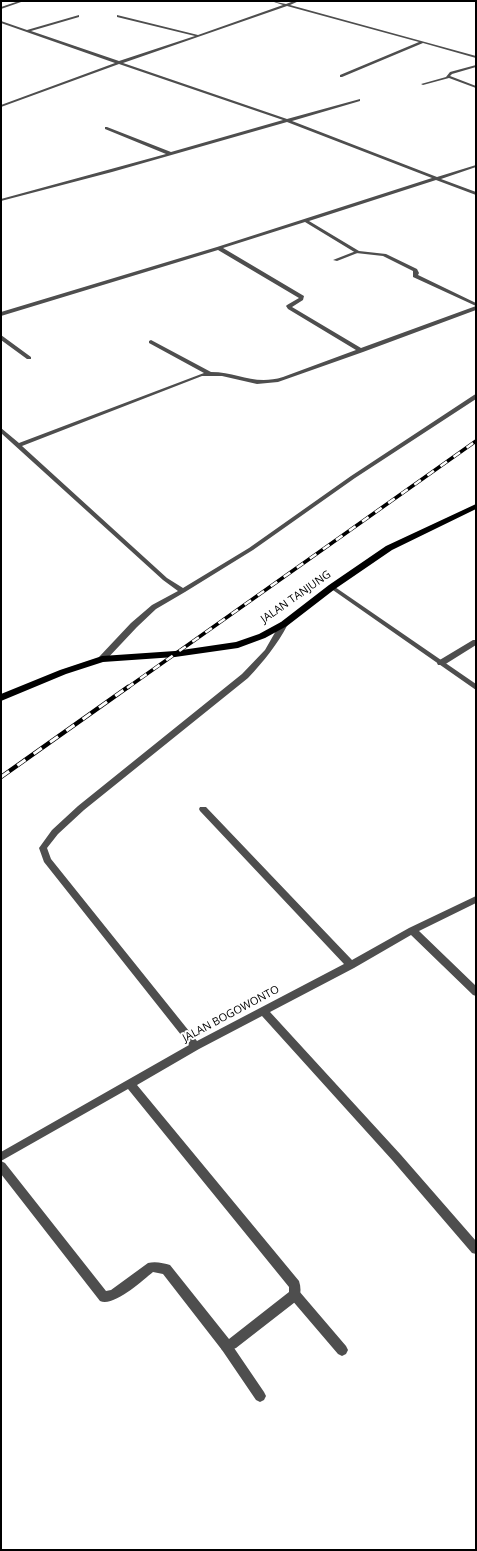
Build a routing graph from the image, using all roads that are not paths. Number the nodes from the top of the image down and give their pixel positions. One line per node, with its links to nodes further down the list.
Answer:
1 (22, 1): 5 (street)
2 (273, 1): 4 (street)
3 (297, 1): 4 (street)
4 (286, 5): 10 (street); 11 (street)
5 (1, 8)
6 (78, 16): 9 (street)
7 (118, 16): 10 (street)
8 (1, 22): 9 (street)
9 (27, 31): 13 (street)
10 (199, 36): 13 (street)
11 (423, 42): 12 (street); 15 (street)
12 (476, 57)
13 (118, 63): 20 (street); 21 (street)
14 (476, 66): 16 (street)
15 (341, 76)
16 (449, 77): 17 (street); 18 (street)
17 (424, 84)
18 (476, 87)
19 (359, 100): 21 (street)
20 (1, 106)
21 (289, 121): 23 (street); 25 (street)
22 (106, 128): 23 (street)
23 (171, 154): 27 (street)
24 (476, 166): 25 (street)
25 (438, 179): 26 (street); 28 (street)
26 (476, 194)
27 (1, 200)
28 (305, 220): 29 (street); 30 (street)
29 (219, 248): 33 (street); 36 (street)
30 (358, 252): 31 (street); 32 (street)
31 (335, 260)
32 (476, 307): 36 (street)
33 (1, 314)
34 (1, 337): 37 (street)
35 (151, 342): 38 (street)
36 (361, 351): 38 (street)
37 (29, 358)
38 (209, 373): 41 (street)
39 (476, 396): 44 (street)
40 (1, 430): 41 (street)
41 (18, 445): 44 (street)
42 (476, 506): 43 (main road, JALAN TANJUNG)
43 (332, 587): 45 (main road, JALAN TANJUNG); 48 (street)
44 (183, 591): 47 (street)
45 (284, 624): 47 (main road, JALAN TANJUNG); 57 (street)
46 (476, 642): 48 (street)
47 (102, 659): 50 (main road, JALAN TANJUNG)
48 (441, 663): 49 (street)
49 (476, 688)
50 (1, 698)
51 (203, 809): 54 (street)
52 (476, 899): 53 (street, JALAN BOGOWONTO)
53 (412, 930): 54 (street, JALAN BOGOWONTO); 55 (street)
54 (351, 965): 56 (street, JALAN BOGOWONTO)
55 (476, 992)
56 (264, 1011): 57 (street, JALAN BOGOWONTO); 61 (street)
57 (196, 1046): 58 (street, JALAN BOGOWONTO)
58 (130, 1084): 59 (street, JALAN BOGOWONTO); 62 (street)
59 (1, 1157)
60 (1, 1166): 63 (street)
61 (476, 1249)
62 (295, 1295): 63 (street); 64 (street)
63 (226, 1346): 65 (street)
64 (342, 1350)
65 (260, 1396)

